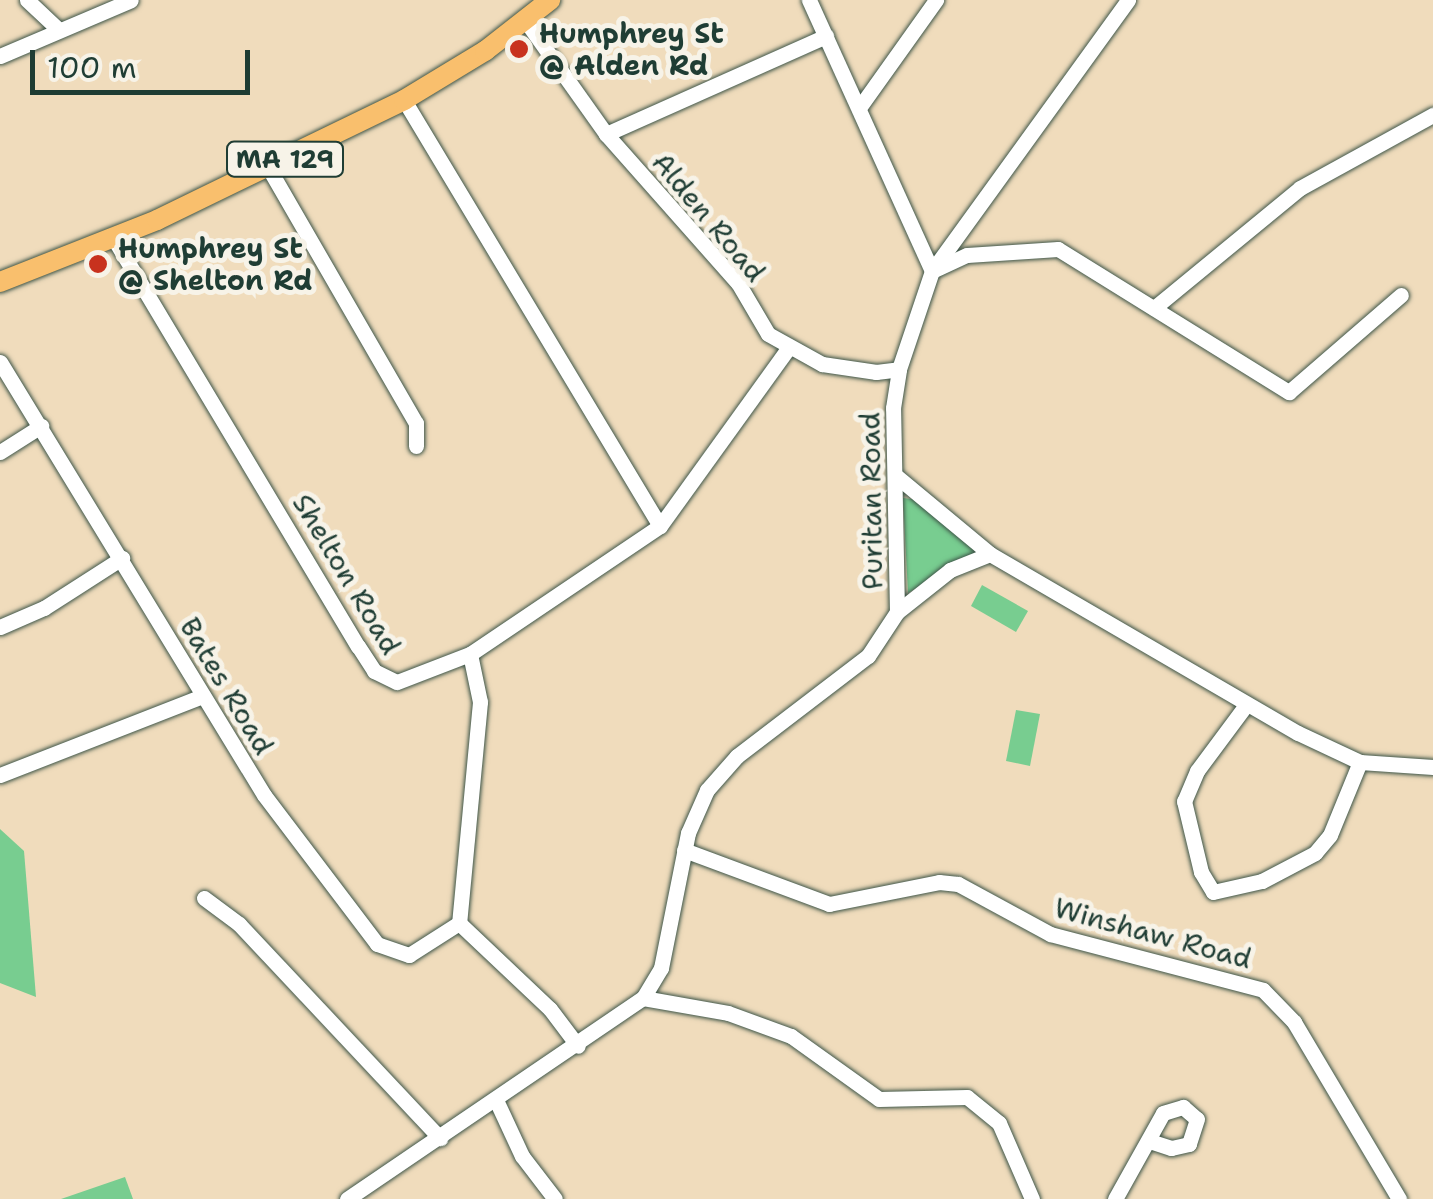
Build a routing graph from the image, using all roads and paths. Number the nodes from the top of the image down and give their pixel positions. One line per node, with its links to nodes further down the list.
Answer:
1 (26, 0): 8 (street)
2 (131, 0): 8 (street)
3 (809, 0): 9 (street)
4 (936, 0): 12 (street)
5 (1128, 0): 17 (street, Puritan Road)
6 (548, 1): 7 (main road, MA 129)
7 (526, 20): 11 (main road, MA 129); 14 (street, Alden Road)
8 (59, 30): 10 (street)
9 (826, 36): 12 (street); 14 (street)
10 (0, 56)
11 (404, 100): 15 (main road, MA 129); 28 (street)
12 (859, 108): 17 (street)
13 (1433, 114): 20 (street)
14 (606, 134): 21 (street, Alden Road)
15 (268, 167): 16 (main road, MA 129); 25 (street)
16 (114, 239): 18 (main road, MA 129); 33 (street, Shelton Road)
17 (932, 272): 20 (street); 23 (street, Puritan Road)
18 (0, 282)
19 (1401, 295): 20 (street)
20 (1154, 308)
21 (787, 350): 23 (street); 28 (street, Shelton Road)
22 (0, 362): 24 (street, Bates Road)
23 (899, 368): 27 (street, Puritan Road)
24 (41, 426): 26 (street); 30 (street, Bates Road)
25 (416, 446)
26 (0, 452)
27 (895, 475): 29 (street); 31 (street, Puritan Road)
28 (660, 526): 33 (street, Shelton Road)
29 (990, 554): 31 (street); 35 (street)
30 (122, 558): 32 (street); 34 (street, Bates Road)
31 (897, 612): 39 (street, Puritan Road)
32 (0, 627)
33 (470, 654): 41 (street)
34 (203, 696): 38 (street); 41 (street, Bates Road)
35 (1246, 705): 36 (street); 36 (street)
36 (1360, 762): 37 (street)
37 (1433, 767)
38 (0, 775)
39 (684, 850): 42 (street, Puritan Road); 52 (street, Winshaw Road)
40 (204, 898): 45 (street)
41 (458, 924): 43 (street)
42 (643, 998): 43 (street, Puritan Road); 47 (street)
43 (578, 1046): 44 (street, Puritan Road)
44 (496, 1100): 45 (street, Puritan Road); 49 (street)
45 (440, 1138): 48 (street, Puritan Road)
46 (1149, 1140): 51 (street)
47 (1029, 1192): 50 (street)
48 (347, 1199)
49 (555, 1199)
50 (1012, 1199)
51 (1114, 1199)
52 (1398, 1199)

